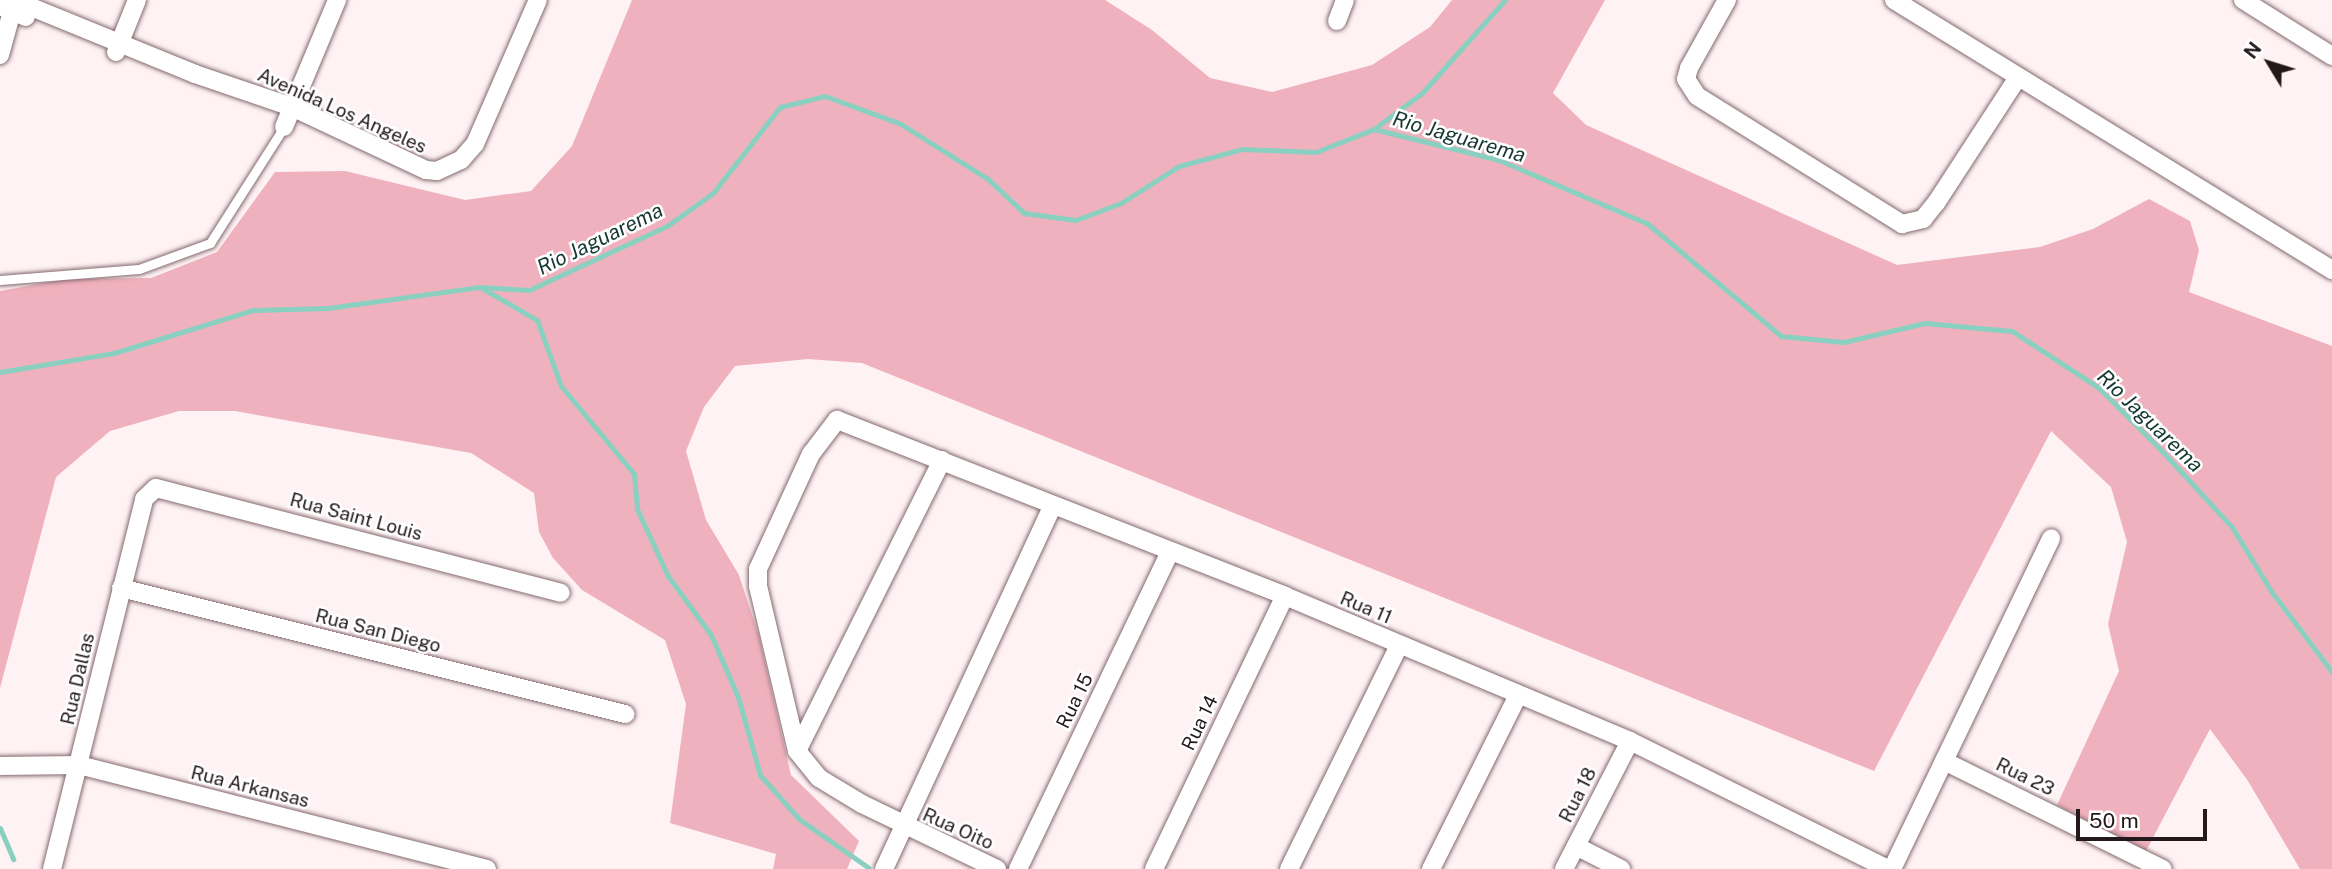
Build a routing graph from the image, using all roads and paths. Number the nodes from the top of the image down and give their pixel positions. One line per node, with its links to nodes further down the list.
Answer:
1 (137, 0): 10 (street)
2 (337, 0): 14 (street)
3 (538, 0): 14 (street, Avenida Los Angeles)
4 (1345, 0): 9 (street)
5 (1727, 0): 13 (street)
6 (1894, 0): 13 (street)
7 (2242, 0): 12 (street)
8 (9, 6): 10 (street, Avenida Los Angeles); 11 (street)
9 (1337, 21)
10 (118, 48): 14 (street, Avenida Los Angeles)
11 (0, 55)
12 (2332, 56)
13 (2018, 77): 16 (street)
14 (292, 107): 15 (street)
15 (284, 127): 17 (lane)
16 (2332, 270)
17 (0, 280)
18 (942, 460): 20 (street, Rua 11); 30 (street); 30 (street, Rua 11)
19 (144, 499): 23 (street, Rua Dallas); 24 (street, Rua Saint Louis)
20 (1052, 507): 22 (street, Rua 11); 34 (street)
21 (2050, 538): 31 (street)
22 (1170, 552): 25 (street, Rua 11); 40 (street, Rua 15)
23 (121, 588): 28 (street, Rua San Diego); 32 (street, Rua Dallas)
24 (561, 593)
25 (1285, 596): 26 (street, Rua 11); 41 (street, Rua 14)
26 (1399, 645): 27 (street, Rua 11); 42 (street)
27 (1518, 695): 29 (street, Rua 11); 43 (street)
28 (625, 714)
29 (1630, 741): 35 (street, Rua 18); 46 (street, Rua 11)
30 (797, 751): 34 (street, Rua Oito)
31 (1944, 761): 46 (street); 47 (street, Rua 23)
32 (79, 765): 33 (street, Rua Arkansas); 36 (street, Rua Dallas); 37 (street, Rua Arkansas)
33 (0, 766)
34 (902, 827): 38 (street); 39 (street, Rua Oito)
35 (1576, 846): 44 (street, Rua 18); 45 (street)
36 (52, 869)
37 (488, 869)
38 (884, 869)
39 (997, 869)
40 (1018, 869)
41 (1154, 869)
42 (1289, 869)
43 (1431, 869)
44 (1564, 869)
45 (1621, 869)
46 (1890, 869)
47 (2163, 869)

